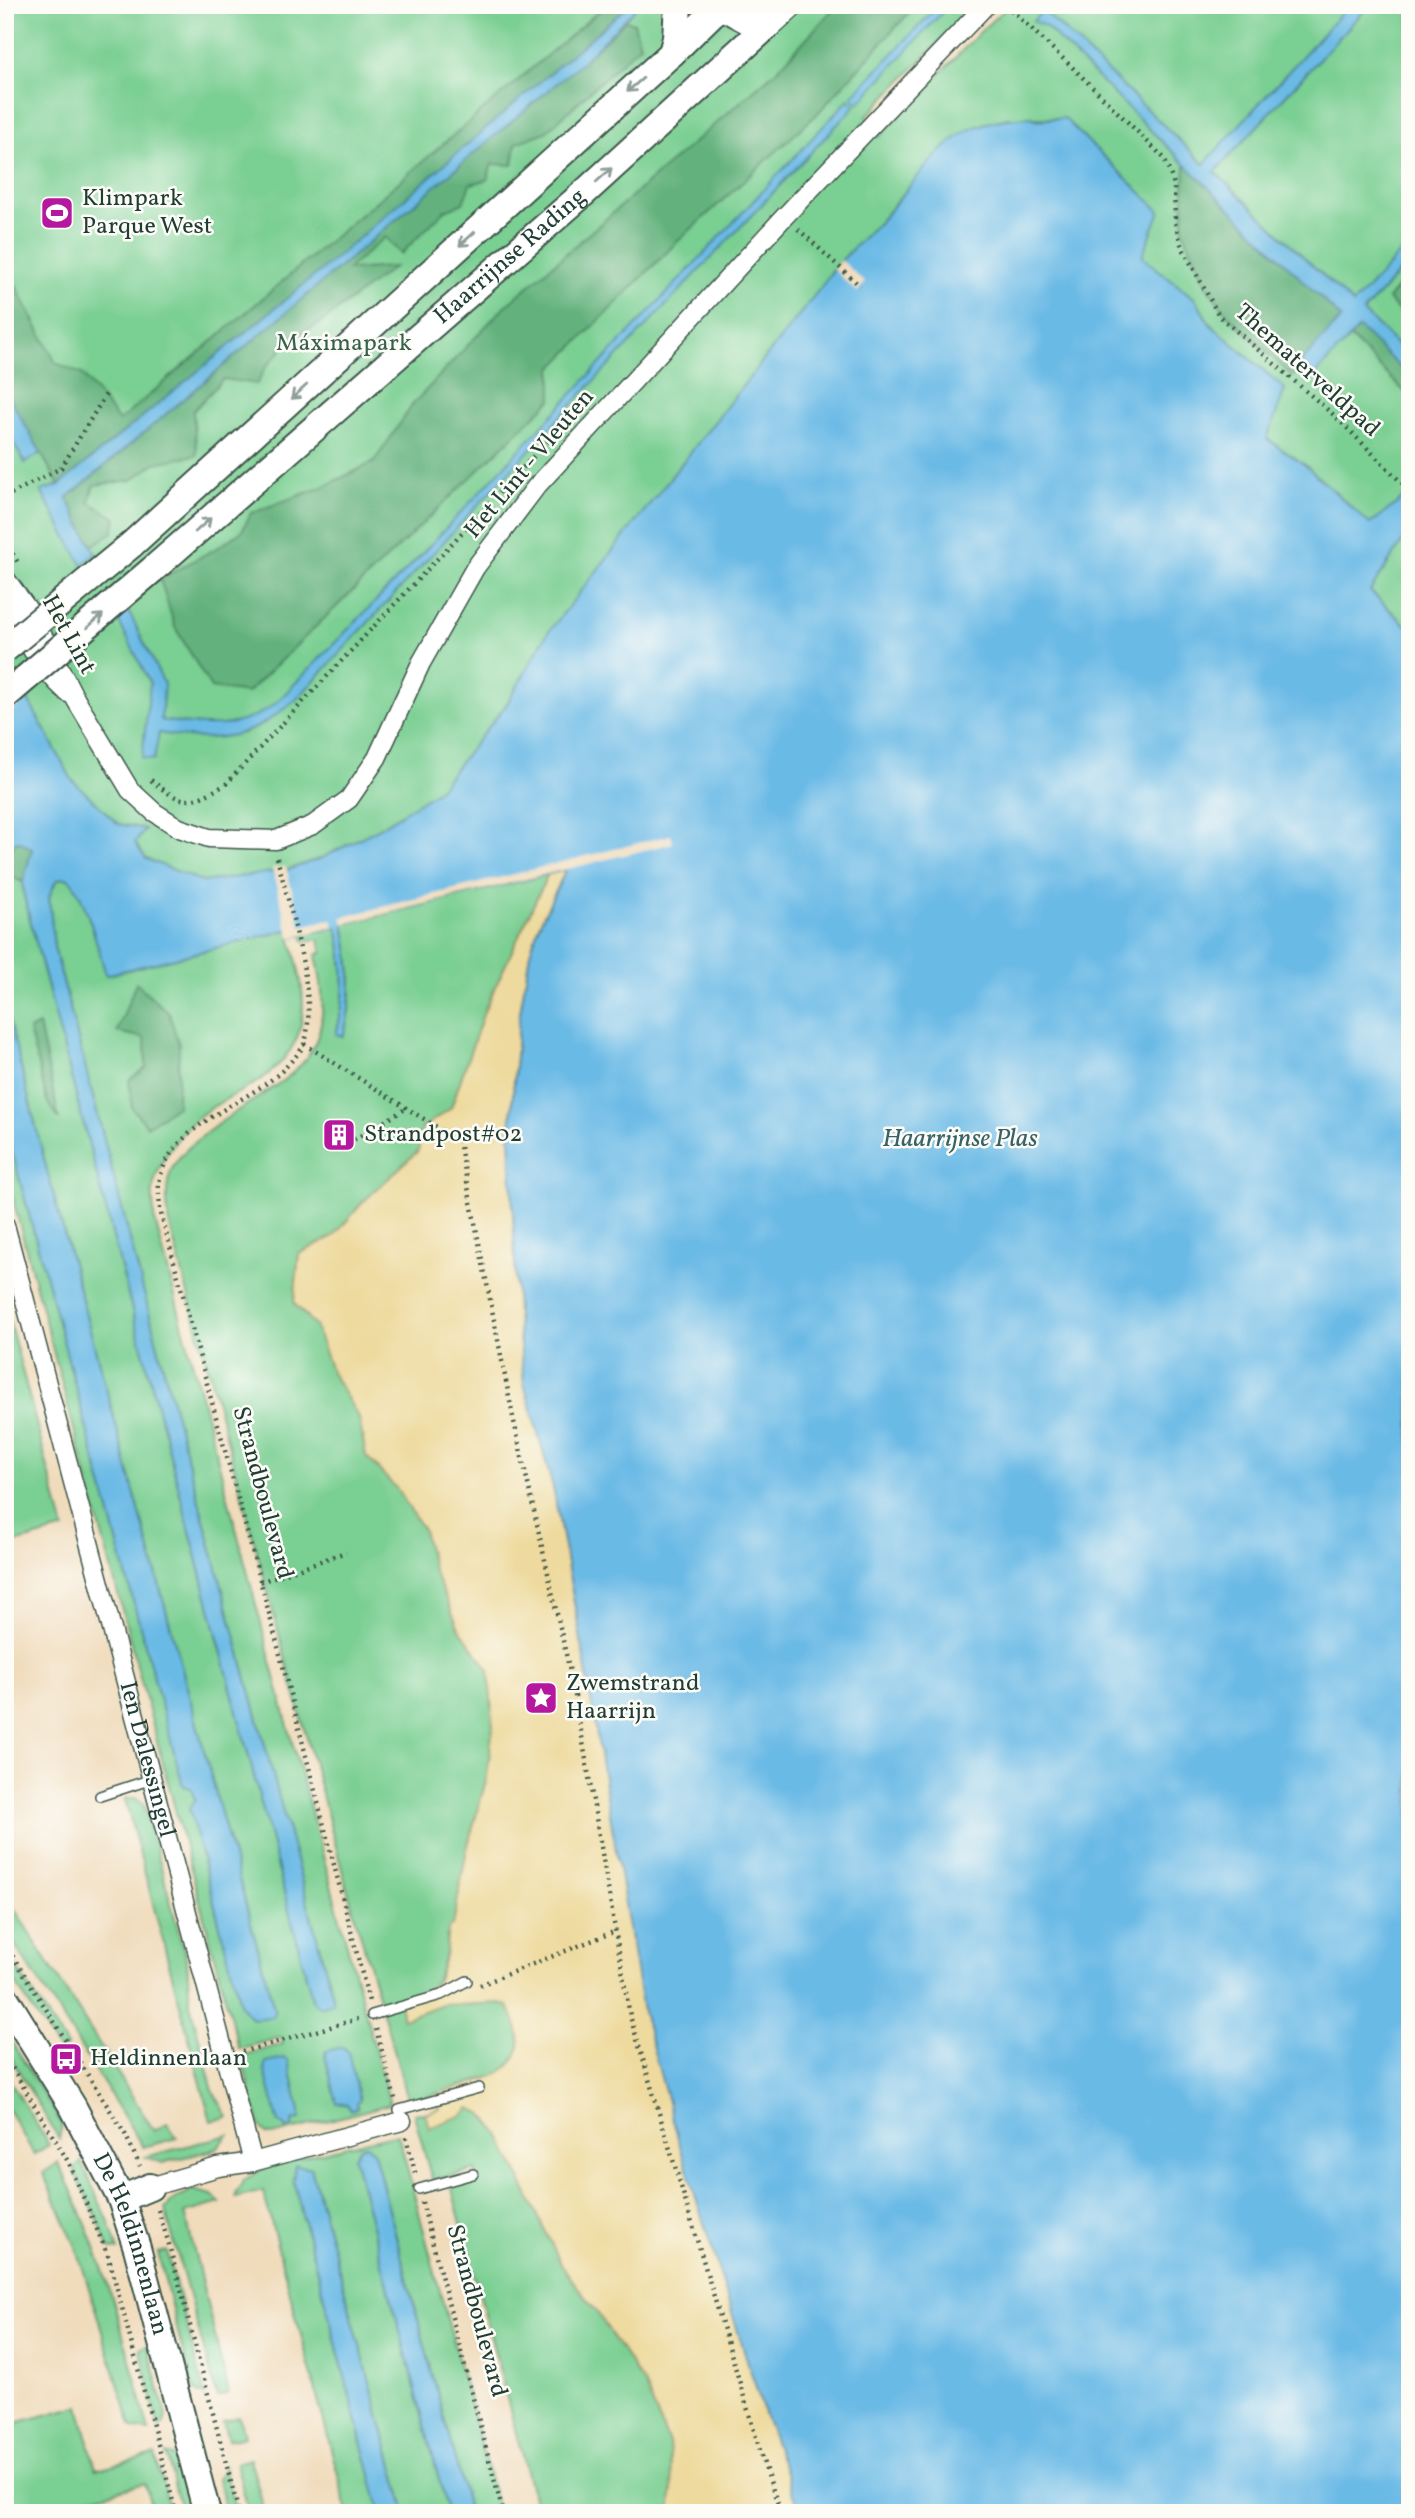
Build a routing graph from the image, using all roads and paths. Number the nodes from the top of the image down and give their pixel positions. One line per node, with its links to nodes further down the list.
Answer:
1 (678, 5): 8 (main road)
2 (750, 5): 7 (street)
3 (790, 5): 7 (main road, Haarrijnse Rading)
4 (986, 5): 9 (street, Het Lint - Vleuten)
5 (1006, 5): 13 (path, Thematerveldpad)
6 (716, 7): 7 (street); 8 (main road, Haarrijnse Rading)
7 (761, 32): 19 (main road, Haarrijnse Rading, one-way to 7, bridge)
8 (672, 53): 18 (main road, Haarrijnse Rading, one-way to 18, bridge)
9 (785, 216): 10 (path); 20 (street, Het Lint - Vleuten)
10 (860, 286)
11 (597, 388): 21 (path)
12 (106, 394): 14 (path)
13 (1410, 491)
14 (5, 498)
15 (5, 542): 16 (path)
16 (23, 569)
17 (5, 578): 20 (street, Het Lint)
18 (5, 649)
19 (5, 696)
20 (76, 700)
21 (148, 777)
22 (276, 855): 23 (path)
23 (304, 1044): 24 (path); 28 (path, Strandboulevard)
24 (407, 1108): 25 (path); 31 (path)
25 (348, 1143)
26 (5, 1225): 29 (street, Ien Dalessingel)
27 (346, 1552): 28 (path)
28 (260, 1582): 34 (path, Strandboulevard)
29 (153, 1778): 30 (lane); 36 (street, Ien Dalessingel)
30 (100, 1796)
31 (616, 1931): 32 (path); 49 (path)
32 (469, 1985): 34 (lane)
33 (5, 1998): 43 (main road, De Heldinnenlaan)
34 (372, 2015): 36 (path); 38 (path, Strandboulevard)
35 (5, 2056): 45 (path, De Heldinnenlaan)
36 (226, 2057): 39 (street, Ien Dalessingel)
37 (478, 2088): 38 (lane)
38 (400, 2115): 39 (street); 42 (path, Strandboulevard)
39 (253, 2162): 41 (street)
40 (473, 2174): 42 (lane)
41 (150, 2187): 43 (main road)
42 (419, 2189): 47 (path, Strandboulevard)
43 (121, 2199): 46 (main road, De Heldinnenlaan)
44 (542, 2511): 48 (path)
45 (176, 2513)
46 (207, 2513)
47 (503, 2513)
48 (534, 2513)
49 (781, 2513)

